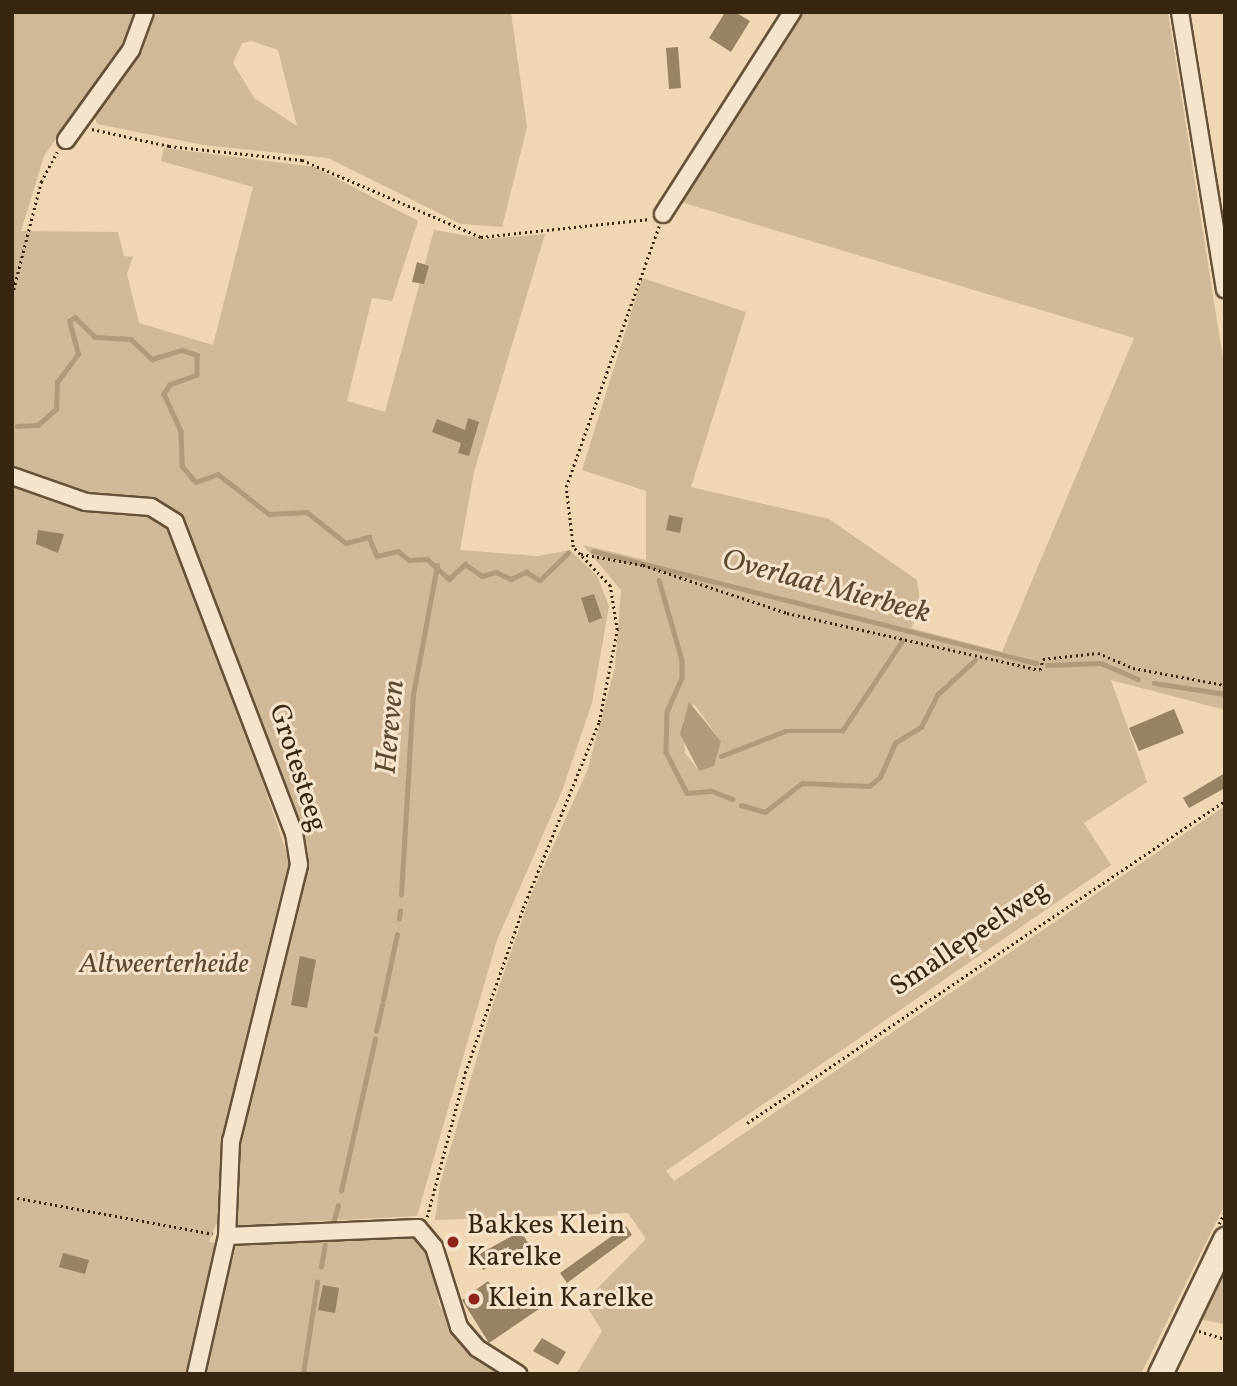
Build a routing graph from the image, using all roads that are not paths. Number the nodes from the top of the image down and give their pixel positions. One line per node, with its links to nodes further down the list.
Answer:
1 (145, 12): 4 (street)
2 (792, 12): 5 (street)
3 (1180, 12): 6 (street)
4 (66, 140)
5 (663, 214)
6 (1225, 289)
7 (12, 476): 8 (street, Grotesteeg)
8 (227, 1236): 10 (street, Grotesteeg); 11 (street)
9 (1225, 1239): 12 (street)
10 (196, 1374)
11 (518, 1374)
12 (1160, 1374)

